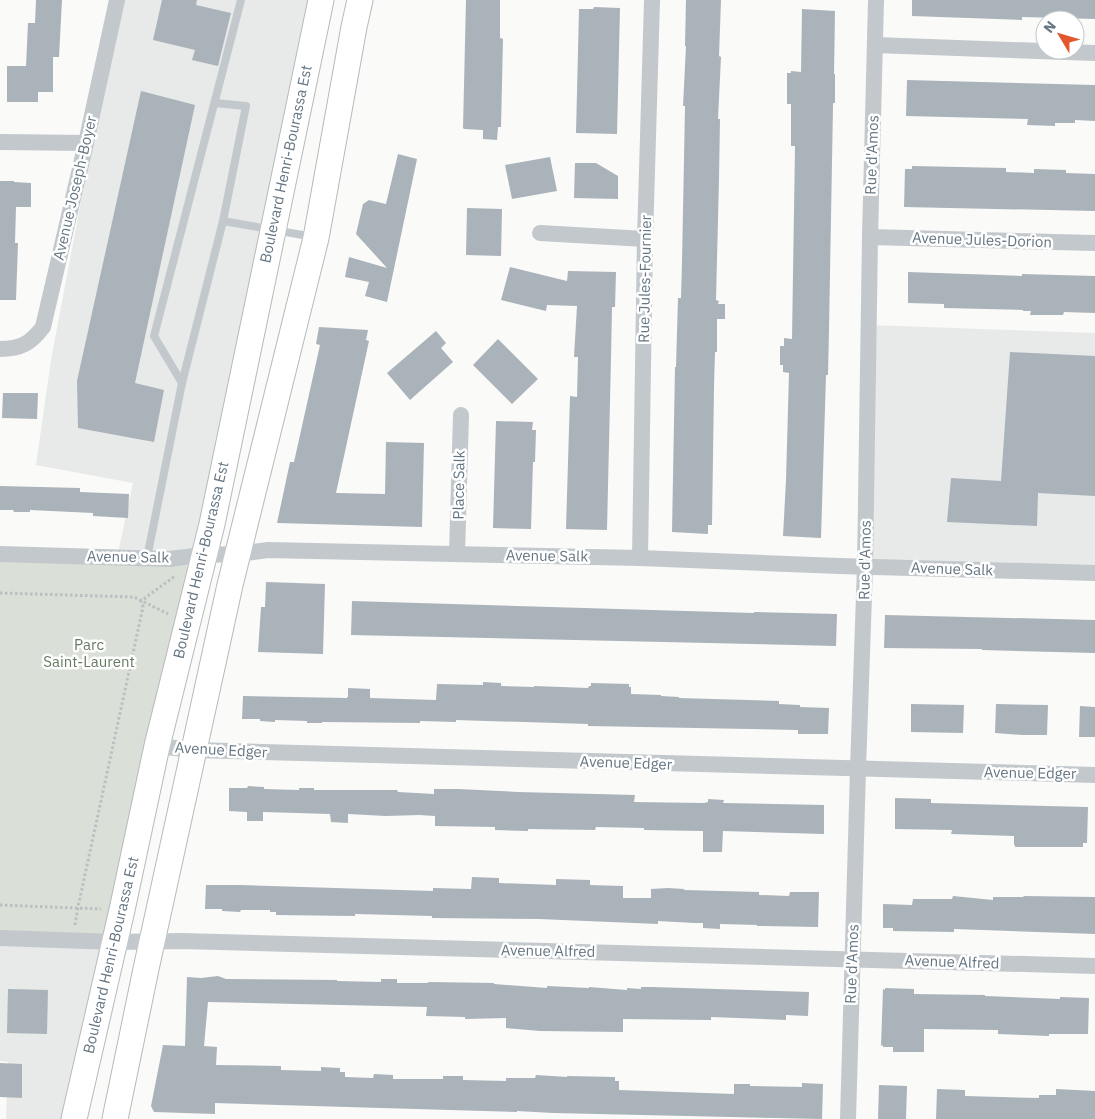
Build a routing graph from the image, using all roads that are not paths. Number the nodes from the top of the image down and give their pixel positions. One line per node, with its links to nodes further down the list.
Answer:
1 (117, 0): 11 (street, Avenue Joseph-Boyer)
2 (241, 0): 9 (lane)
3 (321, 0): 13 (main road, Boulevard Henri-Bourassa Est)
4 (360, 0): 16 (main road)
5 (652, 0): 17 (street, Rue Jules-Fournier)
6 (876, 0): 7 (street, Rue d'Amos)
7 (875, 46): 8 (street); 15 (street, Rue d'Amos)
8 (1095, 53)
9 (215, 103): 12 (lane); 20 (lane)
10 (0, 142): 11 (street)
11 (86, 143): 19 (street, Avenue Joseph-Boyer)
12 (223, 221): 13 (lane); 20 (lane)
13 (273, 230): 16 (lane); 25 (main road, Boulevard Henri-Bourassa Est)
14 (540, 233): 17 (street)
15 (870, 237): 18 (street, Avenue Jules-Dorion); 28 (street, Rue d'Amos)
16 (316, 238): 23 (main road)
17 (645, 239): 27 (street, Rue Jules-Fournier)
18 (1095, 243)
19 (0, 349)
20 (182, 383): 26 (lane)
21 (461, 416): 24 (street, Place Salk)
22 (0, 554): 26 (street, Avenue Salk)
23 (238, 554): 24 (street, Avenue Salk); 25 (street, Avenue Salk); 31 (main road)
24 (457, 554): 27 (street, Avenue Salk)
25 (204, 555): 26 (street, Avenue Salk); 30 (main road, Boulevard Henri-Bourassa Est)
26 (147, 558)
27 (640, 558): 28 (street, Avenue Salk)
28 (865, 566): 29 (street, Avenue Salk); 32 (street, Rue d'Amos)
29 (1095, 573)
30 (156, 746): 31 (street, Avenue Edger); 35 (main road, Boulevard Henri-Bourassa Est)
31 (194, 750): 32 (street, Avenue Edger); 36 (main road)
32 (858, 769): 33 (street, Avenue Edger); 37 (street, Rue d'Amos)
33 (1095, 775)
34 (0, 938): 35 (street, Avenue Alfred)
35 (114, 942): 36 (street, Avenue Alfred); 39 (main road, Boulevard Henri-Bourassa Est)
36 (152, 942): 37 (street, Avenue Alfred); 40 (main road)
37 (852, 959): 38 (street, Avenue Alfred); 41 (street, Rue d'Amos)
38 (1095, 966)
39 (74, 1119)
40 (115, 1119)
41 (848, 1119)

